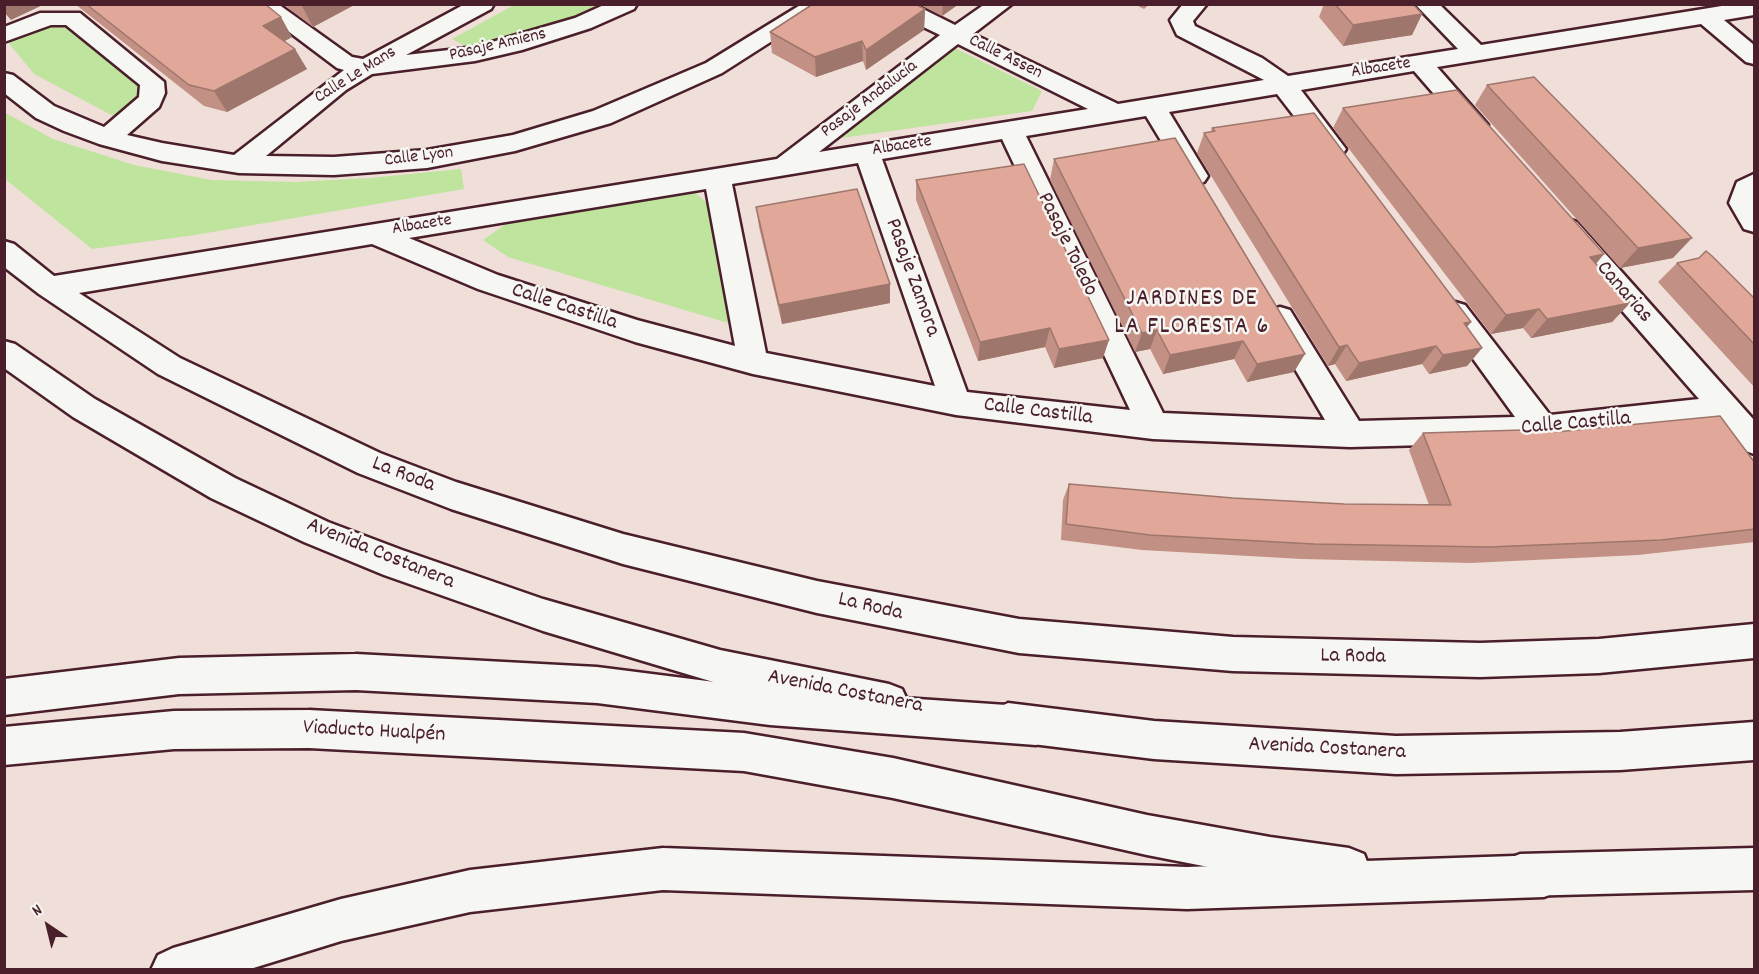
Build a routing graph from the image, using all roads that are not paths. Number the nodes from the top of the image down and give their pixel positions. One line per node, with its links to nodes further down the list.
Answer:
1 (263, 4): 16 (main road)
2 (626, 4): 16 (main road, Pasaje Amiens)
3 (819, 4): 25 (main road, Calle Lyon)
4 (894, 4): 11 (main road, Calle Assen)
5 (1001, 4): 11 (main road, Pasaje Andalucía)
6 (1196, 4): 18 (main road)
7 (1426, 4): 13 (main road)
8 (478, 6): 16 (main road, Calle Le Mans)
9 (1755, 8): 10 (main road, Albacete)
10 (1706, 16): 13 (main road, Albacete); 14 (main road)
11 (958, 35): 20 (main road, Calle Assen); 27 (main road, Pasaje Andalucía)
12 (4, 36): 22 (main road)
13 (1476, 54): 15 (main road, Albacete)
14 (1755, 57)
15 (1420, 63): 18 (main road, Albacete); 23 (main road)
16 (366, 67): 25 (main road, Calle Le Mans)
17 (4, 80): 22 (main road, Calle Lyon)
18 (1282, 85): 19 (main road, Albacete); 26 (main road)
19 (1153, 106): 20 (main road, Albacete); 30 (main road)
20 (1115, 112): 21 (main road, Albacete)
21 (1010, 129): 24 (main road, Albacete); 42 (main road, Pasaje Toledo)
22 (108, 138): 25 (main road, Calle Lyon)
23 (1492, 145)
24 (867, 153): 27 (main road, Albacete); 40 (main road, Pasaje Zamora)
25 (239, 164)
26 (1345, 165)
27 (783, 167): 28 (main road, Albacete)
28 (717, 177): 33 (main road, Albacete); 39 (main road)
29 (1749, 189): 32 (main road)
30 (1209, 199)
31 (1546, 206): 41 (main road, Canarias)
32 (1755, 222)
33 (374, 234): 35 (main road, Albacete); 39 (main road, Calle Castilla)
34 (4, 251): 35 (main road, La Roda)
35 (49, 286): 46 (main road, La Roda)
36 (1437, 288): 43 (main road)
37 (1264, 291): 44 (main road)
38 (4, 352): 48 (main road, Avenida Costanera)
39 (753, 362): 40 (main road, Calle Castilla)
40 (956, 403): 42 (main road, Calle Castilla)
41 (1725, 409): 43 (main road, Calle Castilla); 45 (main road, Canarias)
42 (1153, 426): 44 (main road, Calle Castilla)
43 (1542, 429): 44 (main road, Calle Castilla)
44 (1350, 434)
45 (1755, 441)
46 (1755, 641)
47 (4, 697): 48 (main road)
48 (1036, 726): 49 (main road, Avenida Costanera)
49 (1755, 741)
50 (4, 746): 52 (main road, Viaducto Hualpén)
51 (1755, 869): 52 (main road)
52 (1544, 876): 53 (main road)
53 (173, 969)

